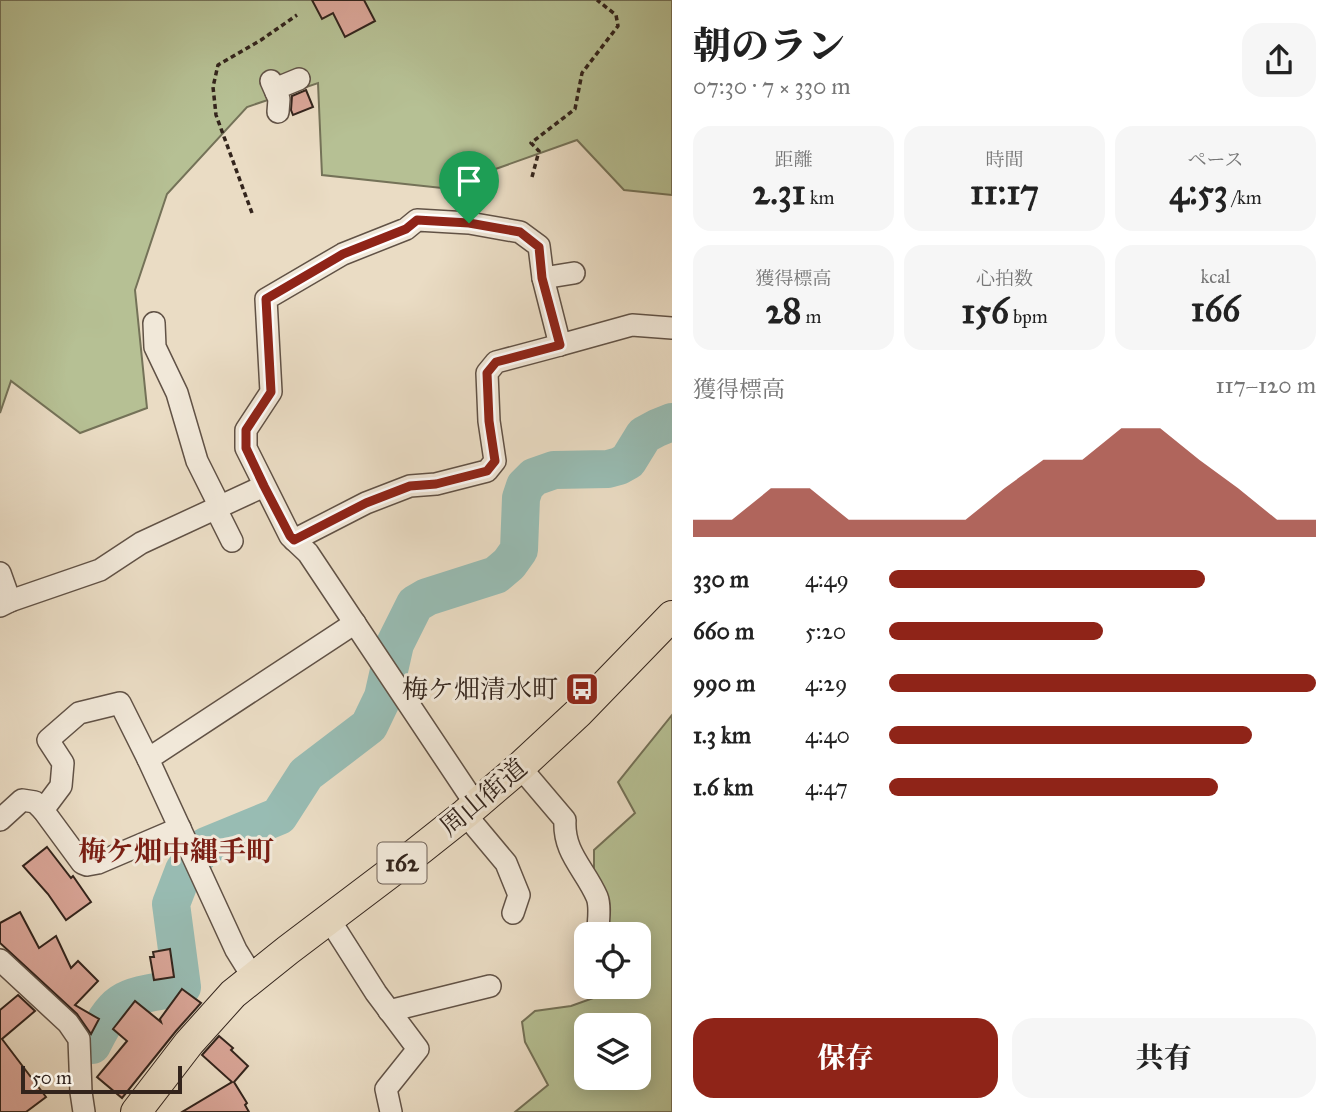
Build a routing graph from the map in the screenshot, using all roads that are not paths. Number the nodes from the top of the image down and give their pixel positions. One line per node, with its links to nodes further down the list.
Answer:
1 (299, 79): 2 (street)
2 (275, 95)
3 (574, 273): 4 (street)
4 (542, 278): 7 (street); 8 (street)
5 (153, 323): 9 (street)
6 (672, 328): 7 (street)
7 (560, 345): 11 (street)
8 (264, 486): 9 (street); 11 (street)
9 (218, 508): 10 (street); 13 (street)
10 (232, 541)
11 (301, 546): 15 (street)
12 (0, 573): 13 (street)
13 (5, 604)
14 (672, 615): 17 (highway, 周山街道 / 162)
15 (355, 623): 16 (street); 18 (street)
16 (148, 759): 19 (street); 21 (street)
17 (520, 767): 18 (highway, 周山街道 / 162); 24 (street)
18 (471, 809): 22 (street); 23 (highway, 周山街道 / 162)
19 (43, 810): 20 (street); 21 (street)
20 (0, 820)
21 (180, 828): 26 (street)
22 (513, 913)
23 (329, 919): 26 (highway, 周山街道 / 162); 28 (street)
24 (598, 922)
25 (0, 960): 29 (street)
26 (254, 979): 30 (highway, 周山街道 / 162)
27 (490, 986): 28 (street)
28 (389, 1011): 31 (street)
29 (84, 1112)
30 (136, 1112)
31 (391, 1112)

